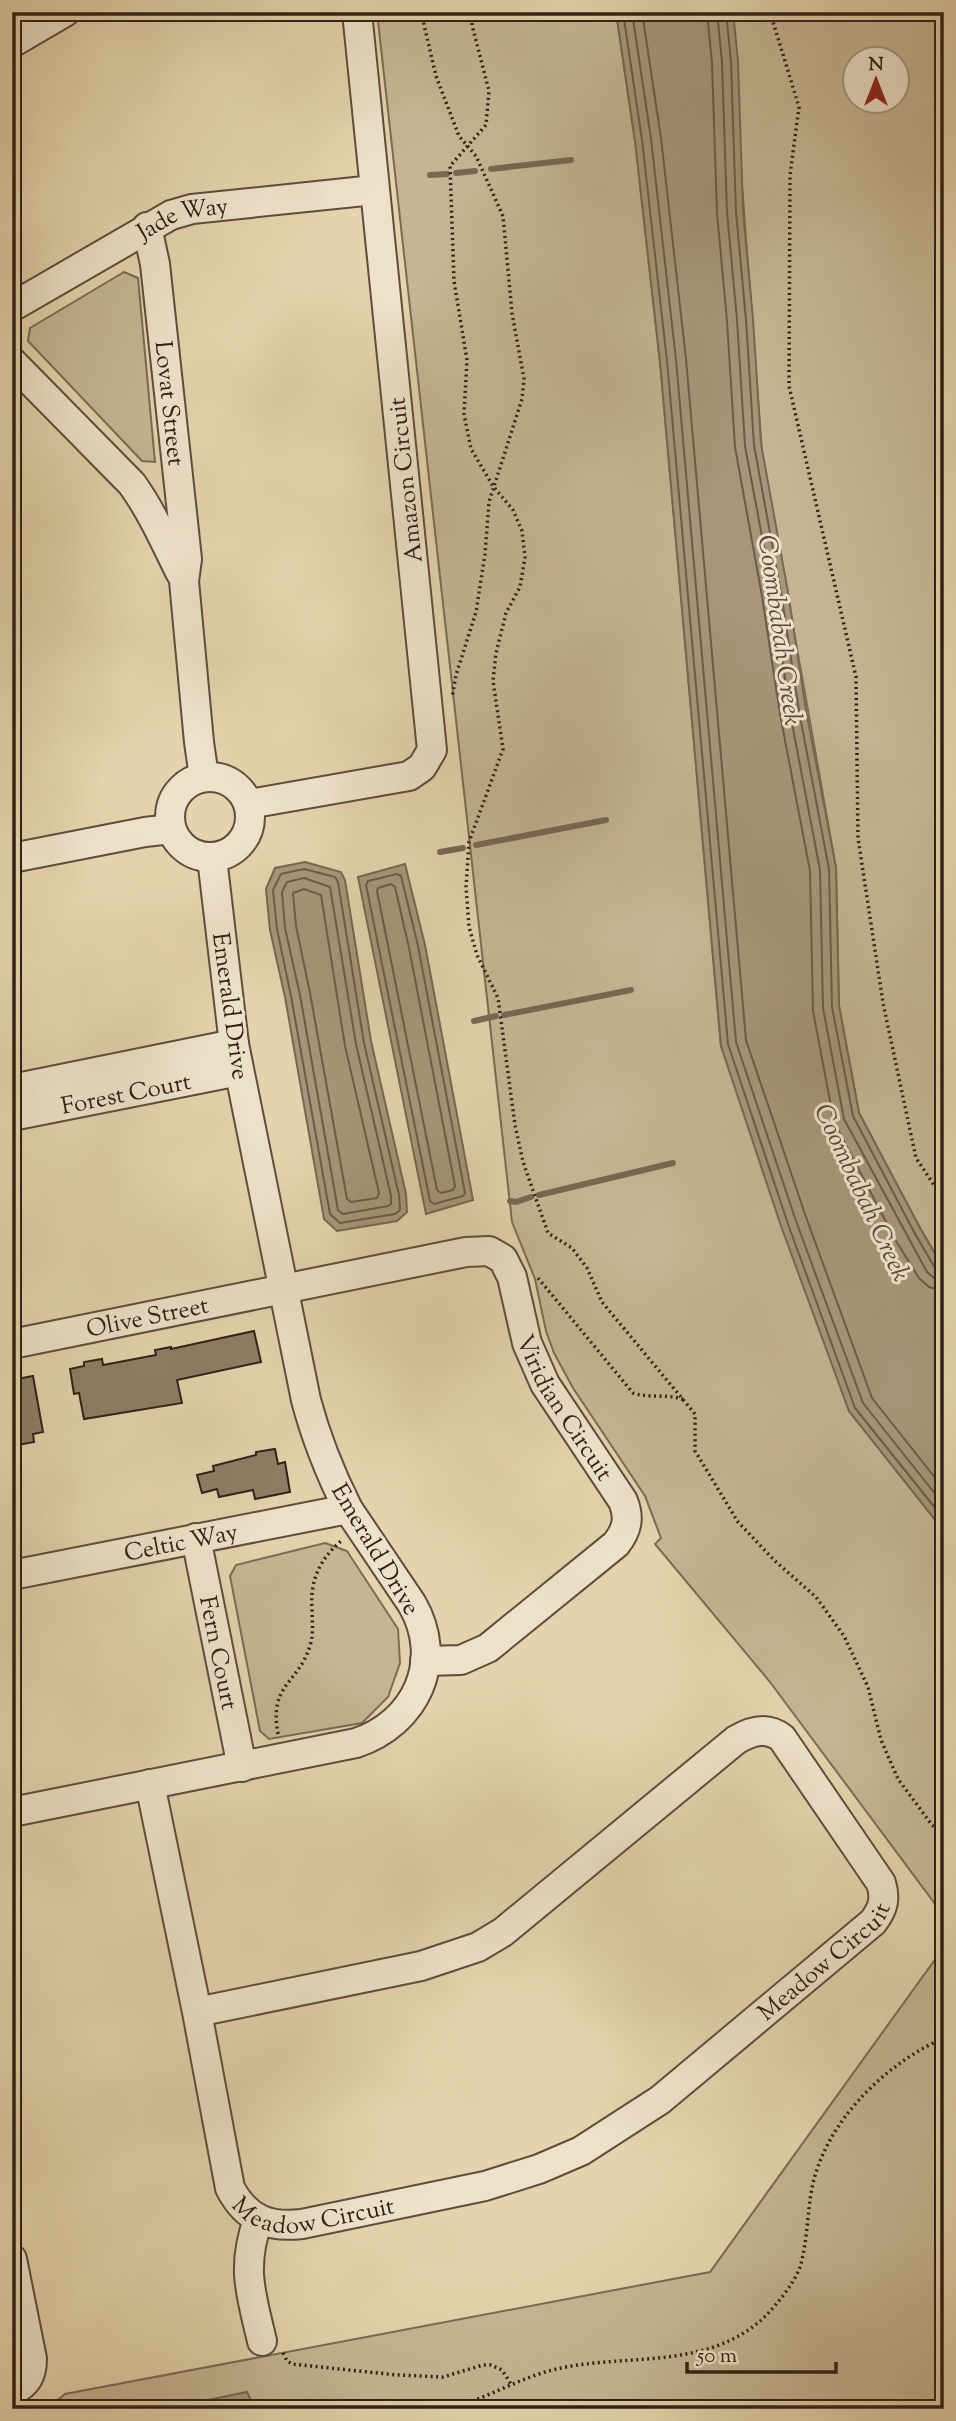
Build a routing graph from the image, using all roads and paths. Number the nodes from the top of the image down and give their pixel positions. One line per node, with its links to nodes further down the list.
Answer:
1 (65, 12): 6 (street)
2 (357, 12): 8 (street, Amazon Circuit)
3 (421, 12): 7 (path)
4 (472, 12): 7 (path)
5 (771, 12): 23 (path)
6 (12, 44)
7 (468, 147): 12 (path); 12 (path)
8 (374, 190): 9 (street, Jade Way); 16 (street, Amazon Circuit)
9 (147, 227): 10 (street, Jade Way); 13 (street, Lovat Street)
10 (12, 307)
11 (12, 362): 13 (street, Lovat Street)
12 (494, 486): 14 (path); 35 (path)
13 (184, 581): 15 (street, Lovat Street)
14 (452, 700)
15 (204, 777): 16 (street); 17 (street)
16 (249, 804): 19 (street)
17 (171, 829): 18 (street); 19 (street)
18 (12, 858)
19 (212, 858): 20 (street, Emerald Drive)
20 (237, 1057): 21 (street, Forest Court); 22 (street, Forest Court); 24 (street, Emerald Drive)
21 (12, 1089)
22 (12, 1116)
23 (944, 1200)
24 (283, 1289): 25 (street, Olive Street); 26 (street, Emerald Drive); 30 (street, Viridian Circuit)
25 (12, 1343)
26 (348, 1508): 28 (street, Celtic Way); 30 (street, Emerald Drive)
27 (347, 1537): 31 (path)
28 (196, 1538): 29 (street, Celtic Way); 32 (street, Fern Court)
29 (12, 1575)
30 (425, 1661): 32 (street, Emerald Drive)
31 (280, 1743)
32 (242, 1767): 33 (street, Emerald Drive)
33 (150, 1784): 34 (street, Emerald Drive); 36 (street, Meadow Circuit)
34 (12, 1812)
35 (944, 1836)
36 (197, 2012): 38 (street, Meadow Circuit); 38 (street, Meadow Circuit)
37 (944, 2038): 41 (path)
38 (258, 2220): 40 (street)
39 (12, 2259): 42 (street)
40 (272, 2346): 41 (path)
41 (511, 2384): 43 (path)
42 (12, 2391)
43 (446, 2409)

